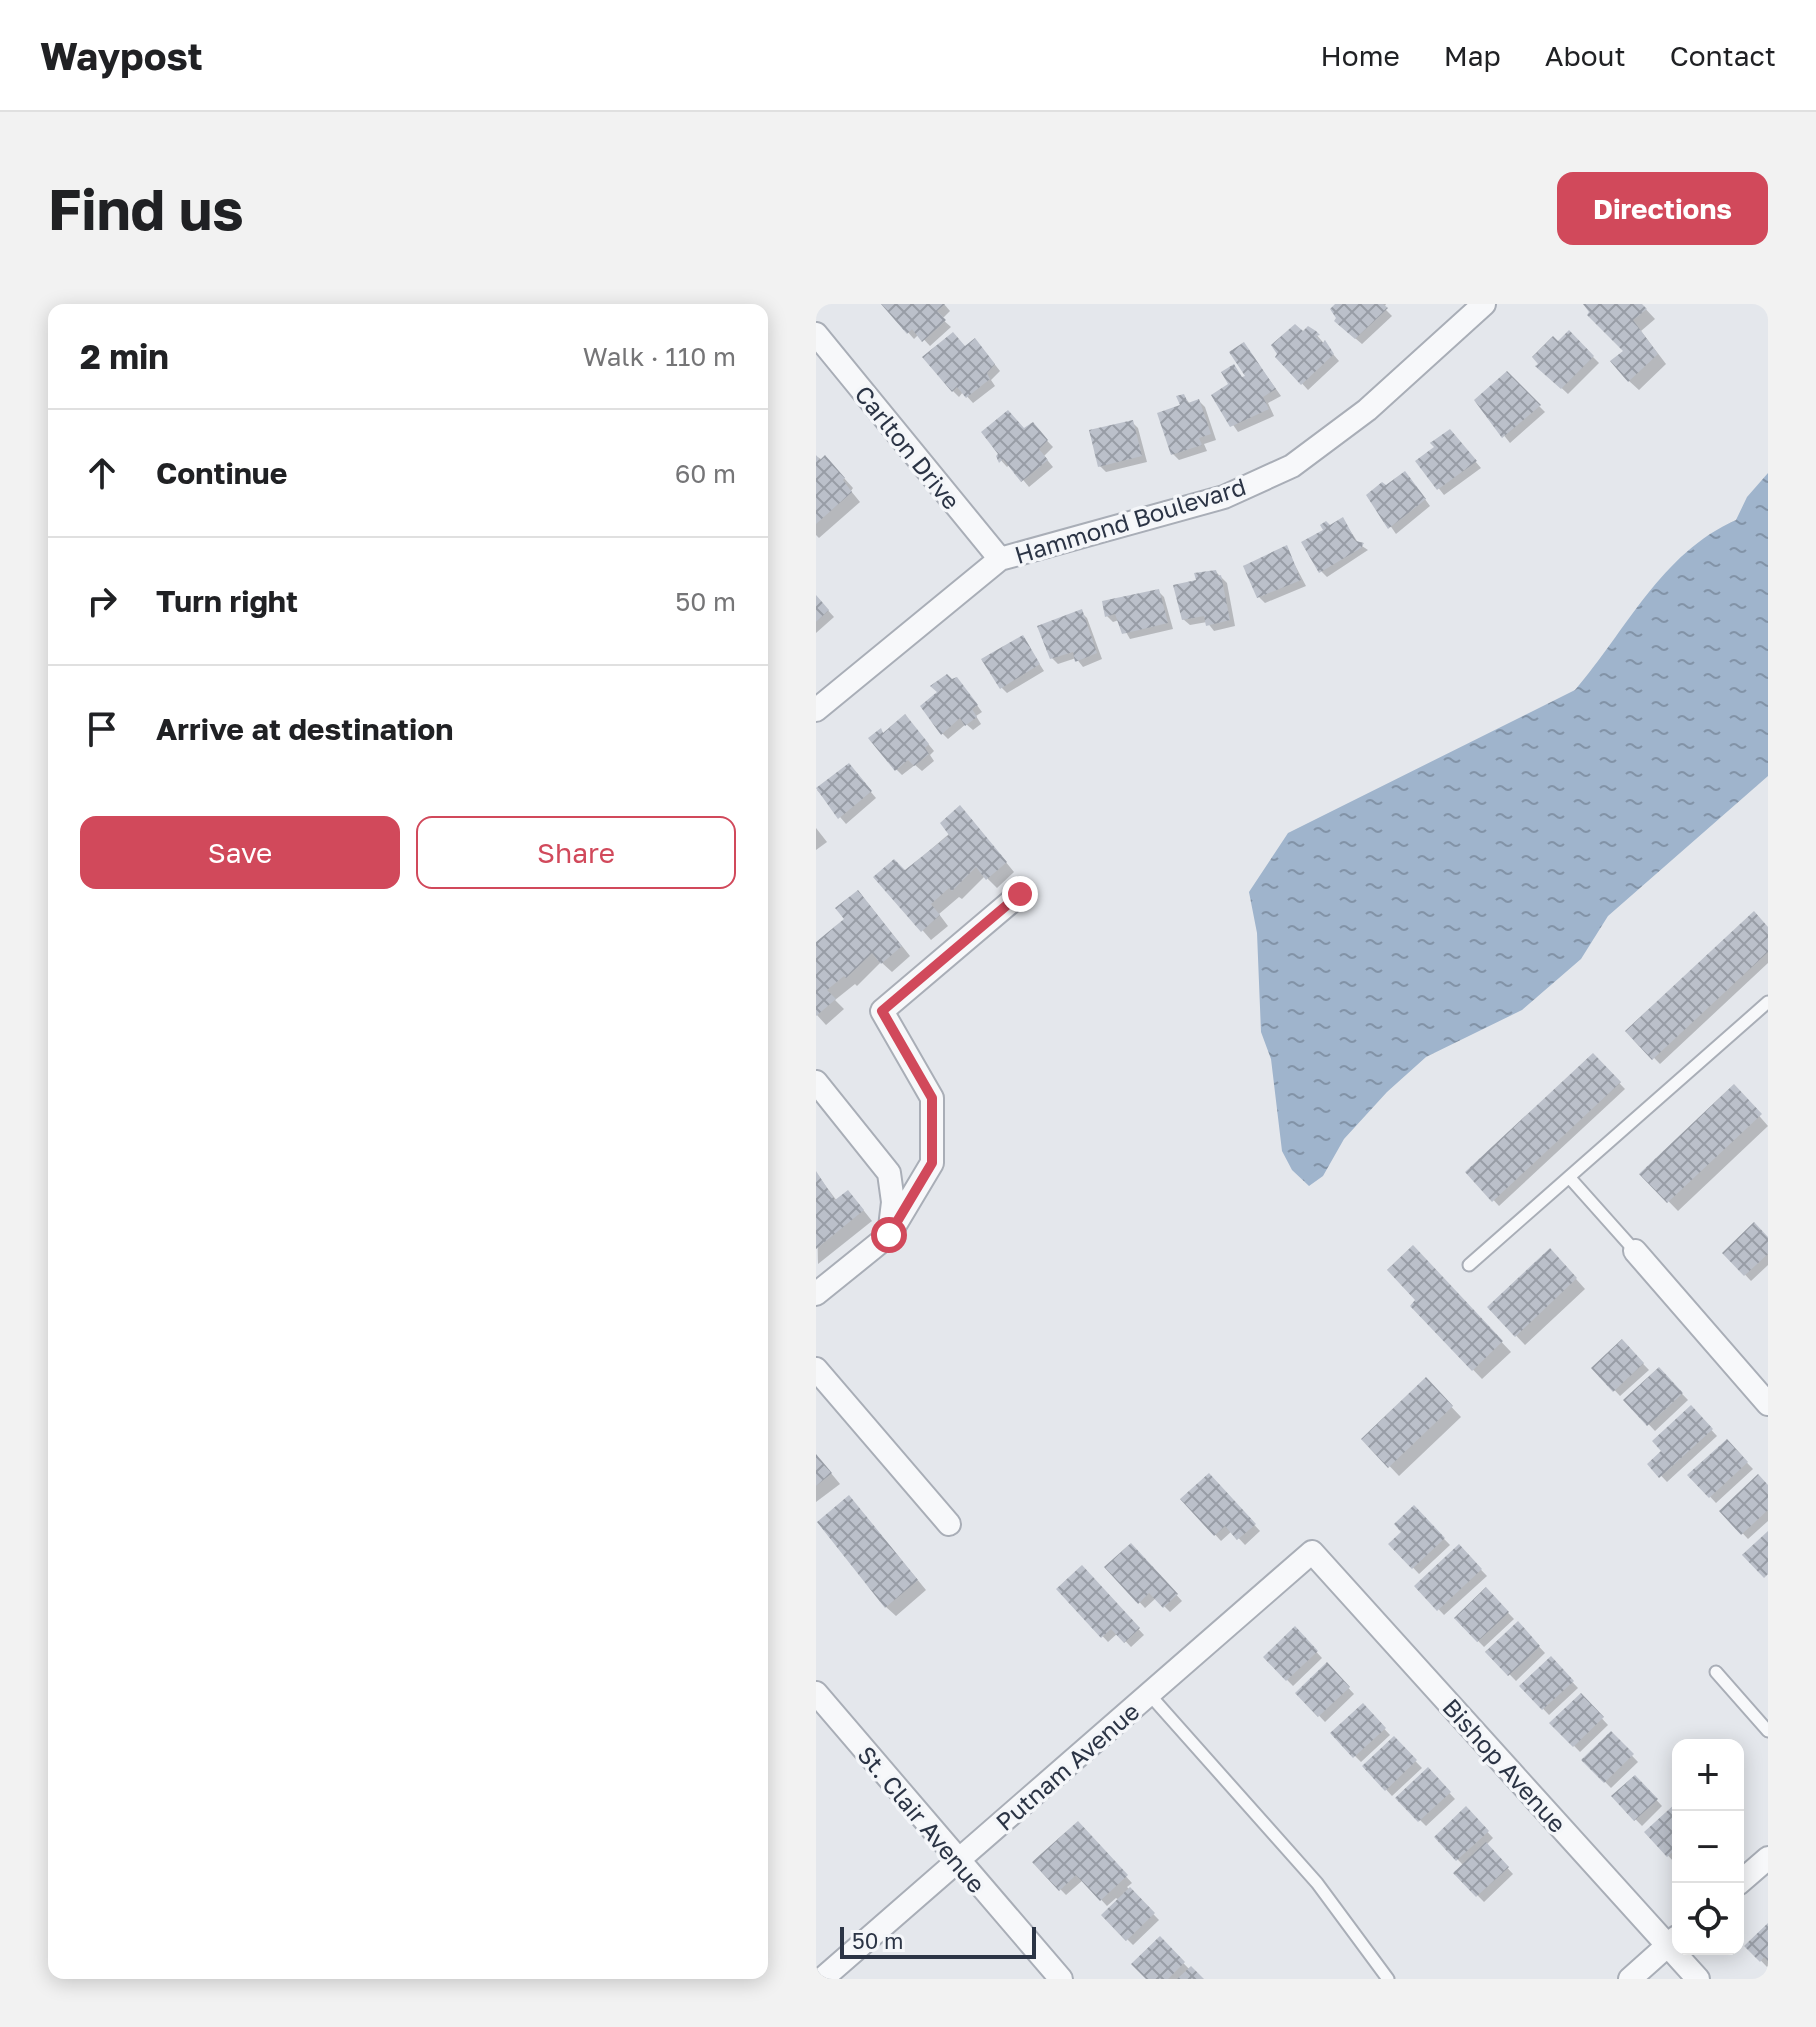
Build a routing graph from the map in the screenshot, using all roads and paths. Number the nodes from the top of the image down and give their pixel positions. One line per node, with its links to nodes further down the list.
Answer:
1 (1484, 304): 3 (street, Hammond Boulevard)
2 (816, 334): 3 (street, Carlton Drive)
3 (1000, 559): 4 (street, Hammond Boulevard)
4 (816, 710)
5 (1020, 894): 9 (street)
6 (1768, 1002): 8 (lane)
7 (816, 1082): 9 (street)
8 (1569, 1177): 10 (lane); 11 (lane)
9 (889, 1235): 12 (street)
10 (1635, 1251): 14 (street)
11 (1469, 1265)
12 (816, 1294)
13 (816, 1369): 15 (street)
14 (1768, 1404)
15 (949, 1524)
16 (1312, 1552): 19 (street, Putnam Avenue); 24 (street, Bishop Avenue)
17 (1716, 1672): 20 (lane)
18 (816, 1693): 22 (street, St. Clair Avenue)
19 (1149, 1694): 22 (street, Putnam Avenue); 29 (lane)
20 (1768, 1731)
21 (1768, 1858): 23 (street)
22 (958, 1861): 27 (street, Putnam Avenue); 28 (street, St. Clair Avenue)
23 (1739, 1883)
24 (1672, 1939)
25 (1672, 1941): 30 (street)
26 (1683, 1955): 31 (street, Bishop Avenue)
27 (822, 1979)
28 (1061, 1979)
29 (1388, 1979)
30 (1630, 1979)
31 (1698, 1979)

